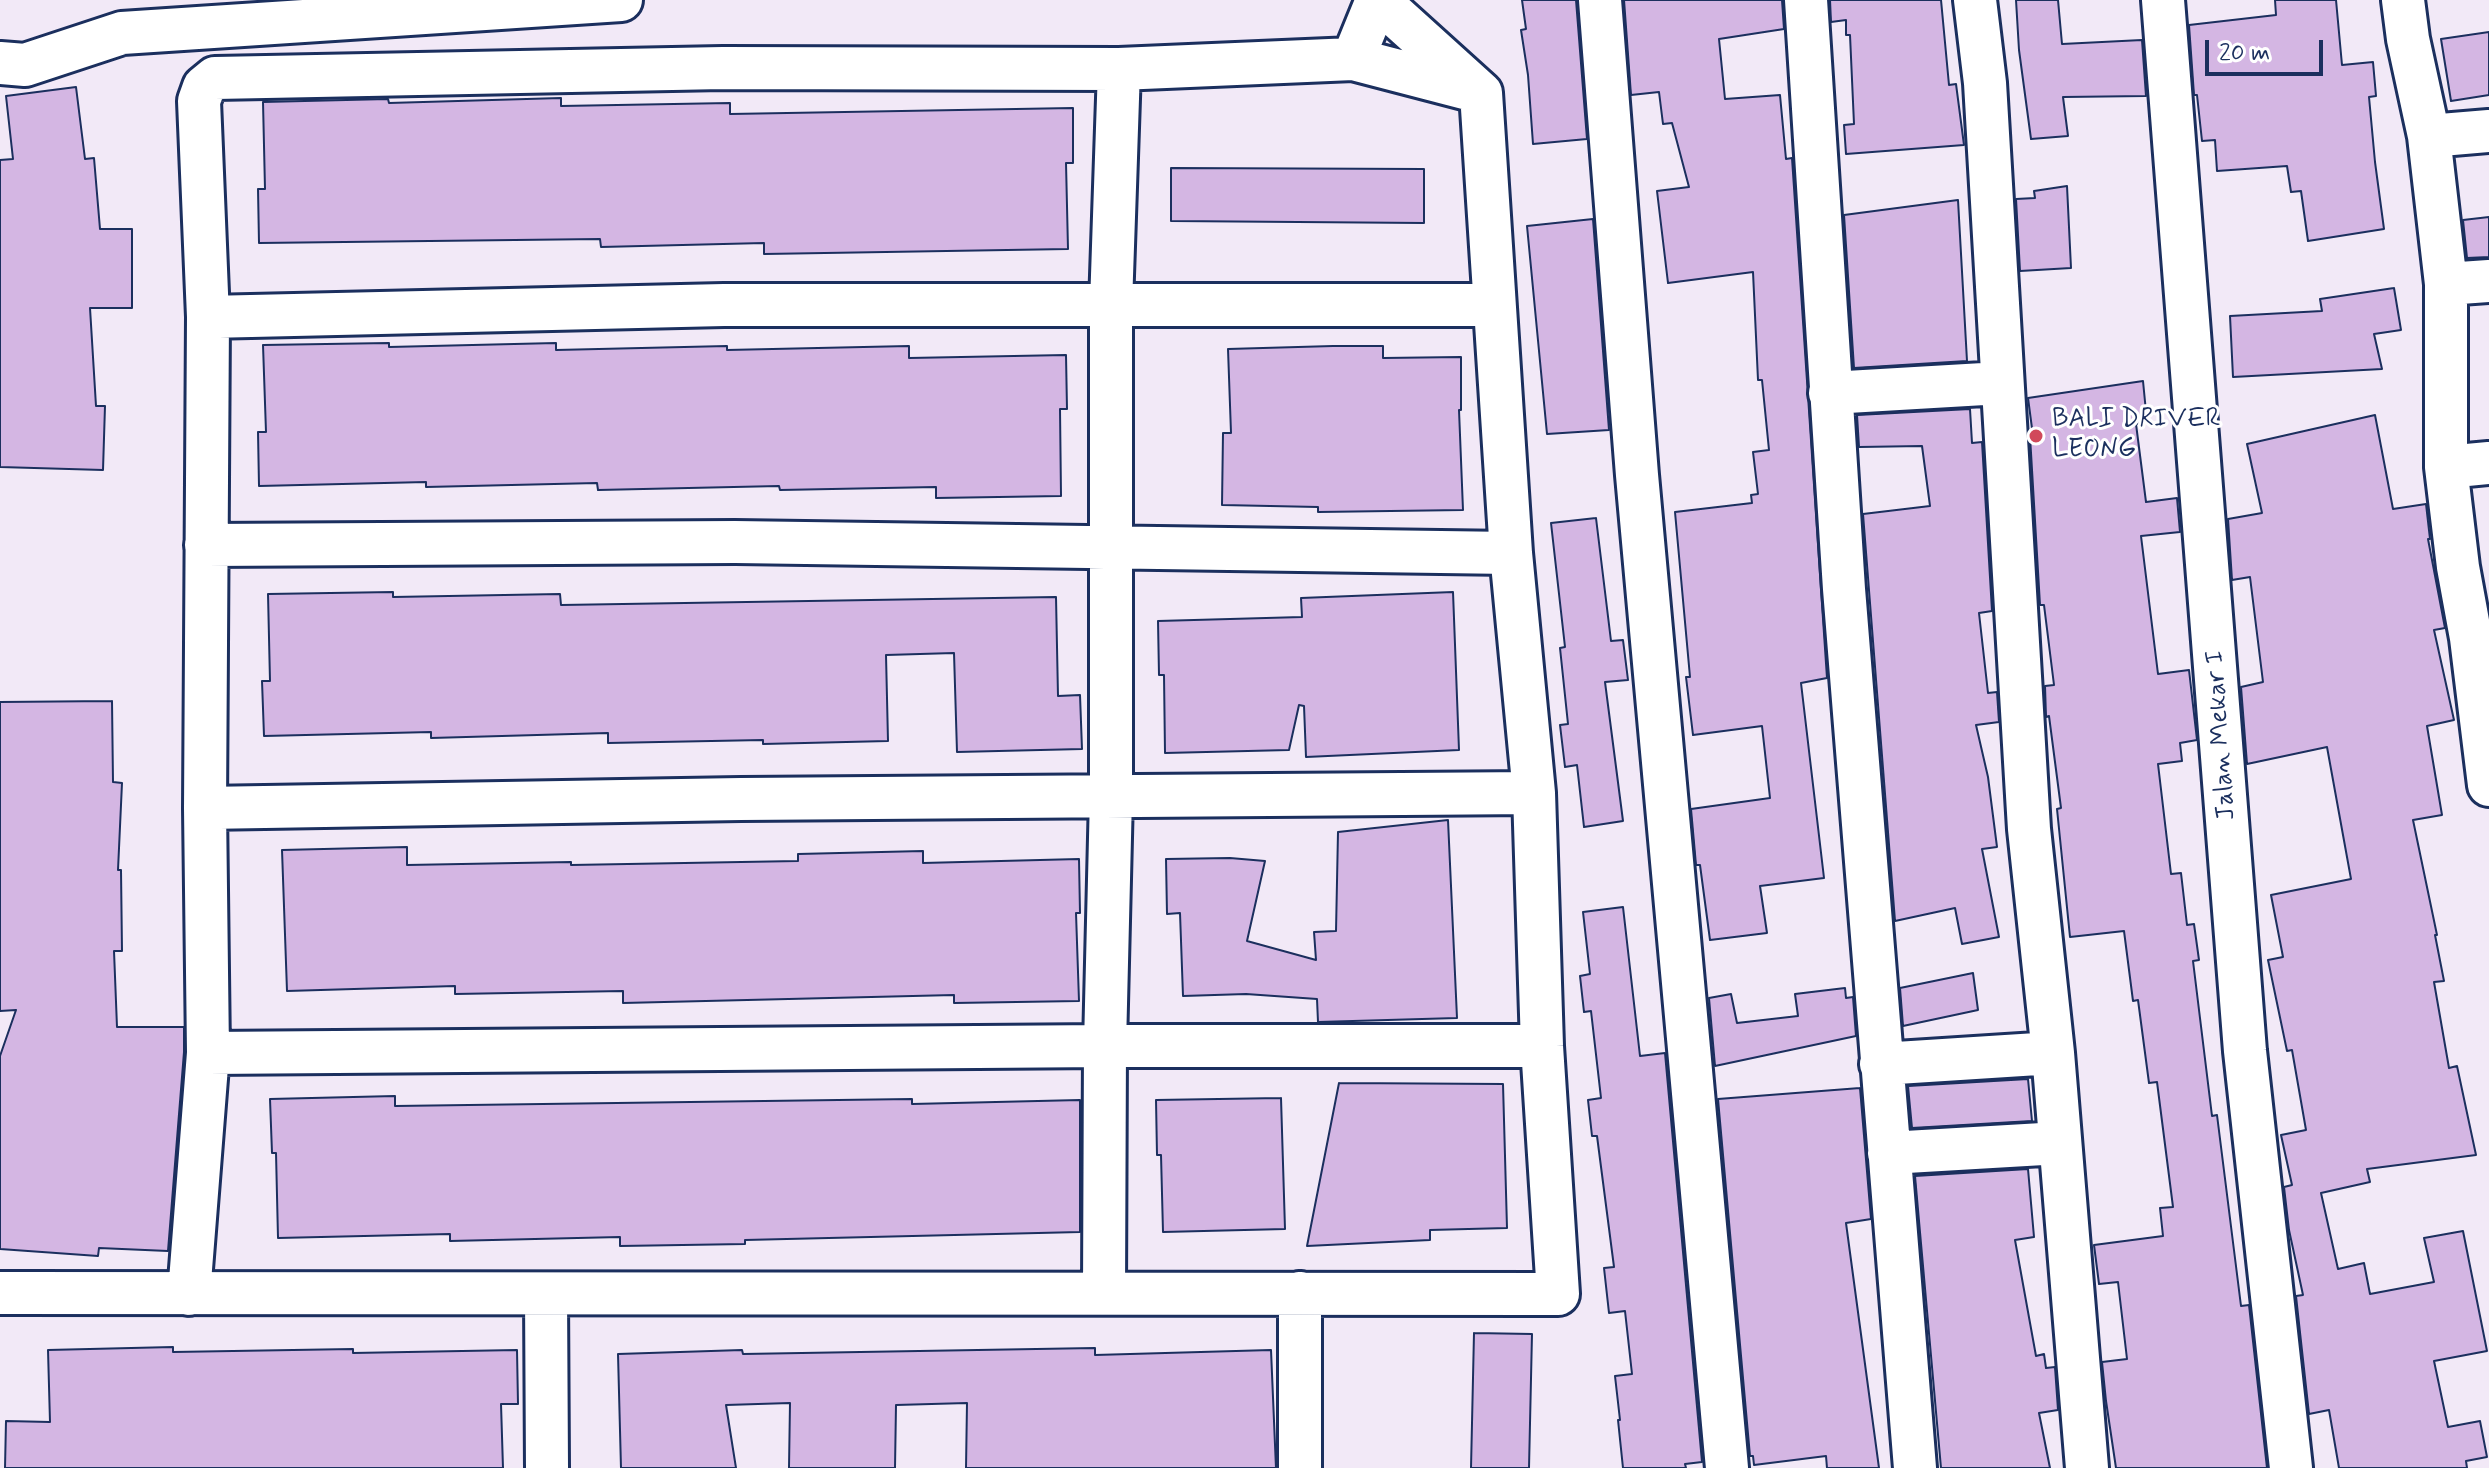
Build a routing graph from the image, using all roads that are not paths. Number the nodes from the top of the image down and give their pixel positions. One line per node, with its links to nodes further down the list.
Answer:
1 (621, 0): 8 (street)
2 (1377, 0): 9 (street); 12 (street)
3 (1600, 0): 46 (street)
4 (1806, 0): 21 (street)
5 (1975, 0): 20 (street)
6 (2163, 0): 49 (street, Jalan Mekar I)
7 (2403, 0): 14 (street)
8 (118, 17): 10 (street)
9 (1353, 59): 11 (street); 12 (street)
10 (0, 63)
11 (1119, 69): 17 (street); 19 (street)
12 (1481, 93): 18 (street)
13 (2489, 131): 14 (street)
14 (2429, 136): 16 (street)
15 (2489, 281): 16 (street)
16 (2446, 284): 23 (street)
17 (1111, 305): 18 (street); 19 (street); 25 (street)
18 (1494, 305): 26 (street)
19 (208, 317): 24 (street)
20 (2001, 383): 21 (street); 35 (street)
21 (1830, 393): 36 (street)
22 (2489, 463): 23 (street)
23 (2446, 467): 27 (street)
24 (206, 545): 25 (street); 31 (street)
25 (1111, 547): 26 (street); 30 (street)
26 (1511, 553): 29 (street)
27 (2480, 637): 28 (street)
28 (2488, 772)
29 (1534, 793): 30 (street); 33 (street)
30 (1111, 796): 31 (street); 32 (street)
31 (205, 808): 34 (street)
32 (1105, 1046): 33 (street); 34 (street); 40 (street)
33 (1542, 1046): 41 (street)
34 (208, 1053): 42 (street)
35 (2053, 1053): 36 (street); 37 (street)
36 (1881, 1064): 38 (street)
37 (2060, 1143): 38 (street); 48 (street)
38 (1889, 1153): 47 (street)
39 (0, 1293): 42 (street)
40 (1104, 1293): 41 (street); 43 (street)
41 (1300, 1293): 45 (street)
42 (189, 1294): 43 (street)
43 (546, 1294): 44 (street)
44 (547, 1468)
45 (1300, 1468)
46 (1727, 1468)
47 (1915, 1468)
48 (2087, 1468)
49 (2291, 1468)

